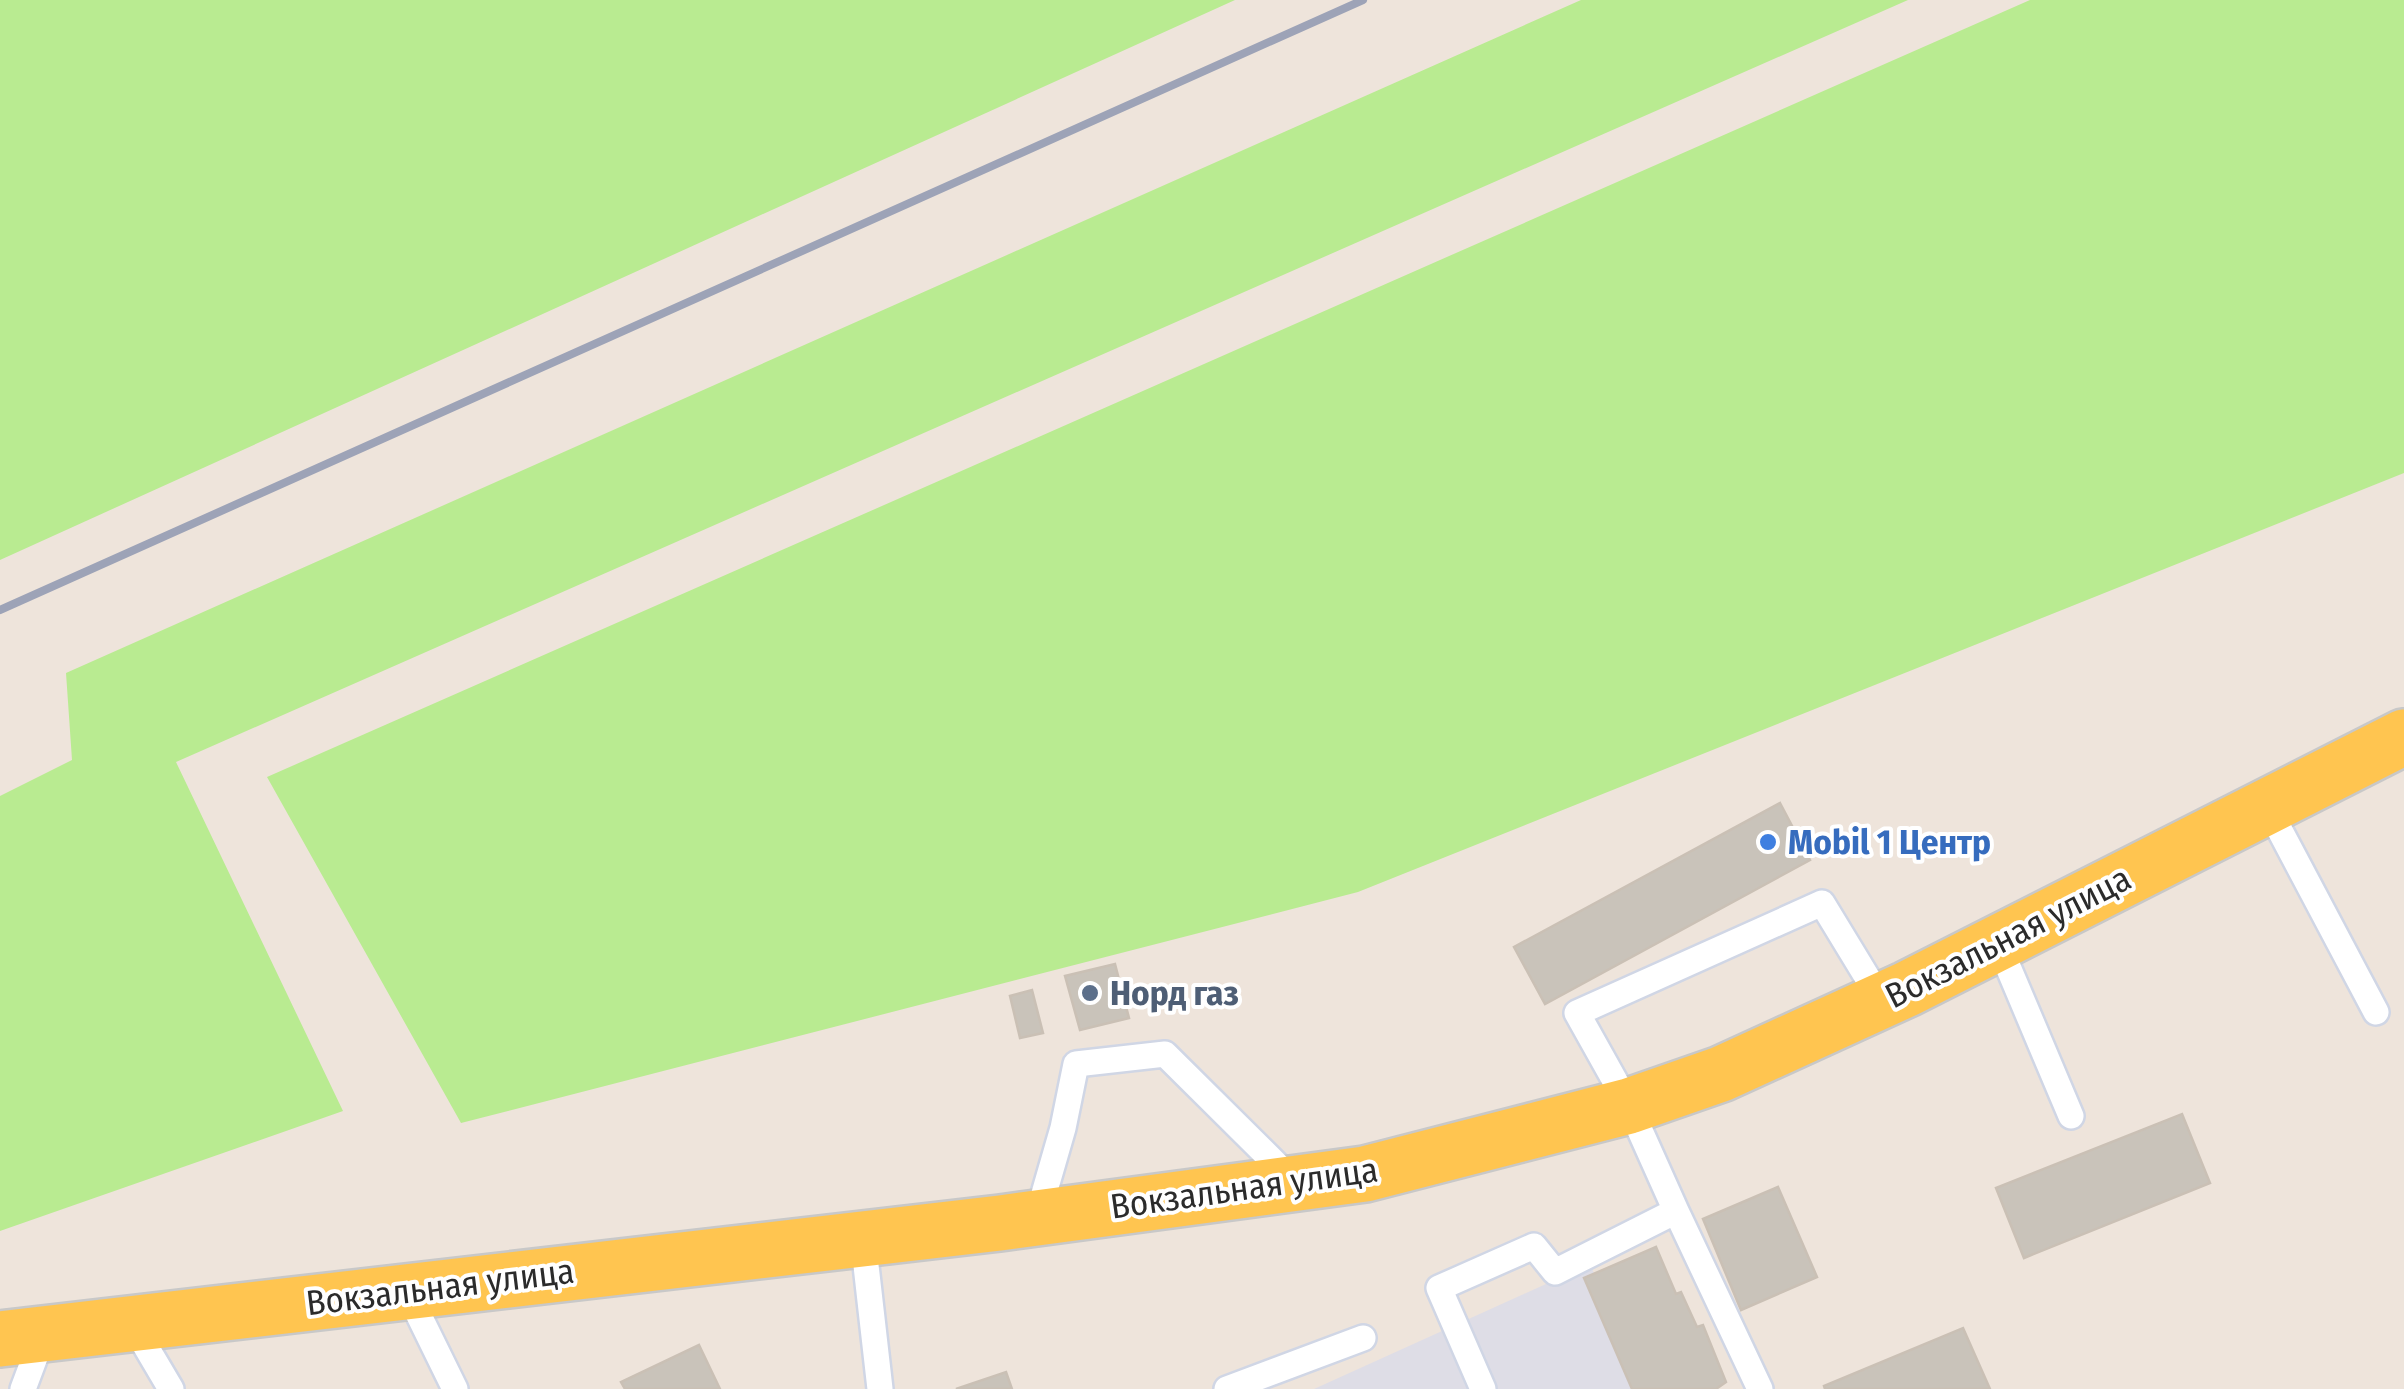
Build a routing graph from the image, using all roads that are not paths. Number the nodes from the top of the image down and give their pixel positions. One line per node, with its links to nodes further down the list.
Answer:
1 (2404, 737): 2 (main road, Вокзальная улица)
2 (2267, 806): 3 (main road, Вокзальная улица); 5 (lane)
3 (1998, 943): 4 (main road, Вокзальная улица); 7 (lane)
4 (1882, 1000): 6 (main road, Вокзальная улица); 6 (lane)
5 (2376, 1012)
6 (1630, 1106): 8 (main road, Вокзальная улица); 9 (lane)
7 (2071, 1116)
8 (1295, 1183): 10 (main road, Вокзальная улица); 10 (lane)
9 (1676, 1211): 21 (lane); 22 (lane)
10 (1037, 1218): 11 (main road, Вокзальная улица)
11 (863, 1239): 12 (main road, Вокзальная улица); 19 (lane)
12 (407, 1291): 13 (main road, Вокзальная улица); 18 (lane)
13 (132, 1323): 14 (main road, Вокзальная улица); 17 (lane)
14 (22, 1336): 16 (lane)
15 (1363, 1338): 20 (lane)
16 (23, 1389)
17 (171, 1389)
18 (455, 1389)
19 (880, 1389)
20 (1227, 1389)
21 (1483, 1389)
22 (1760, 1389)

